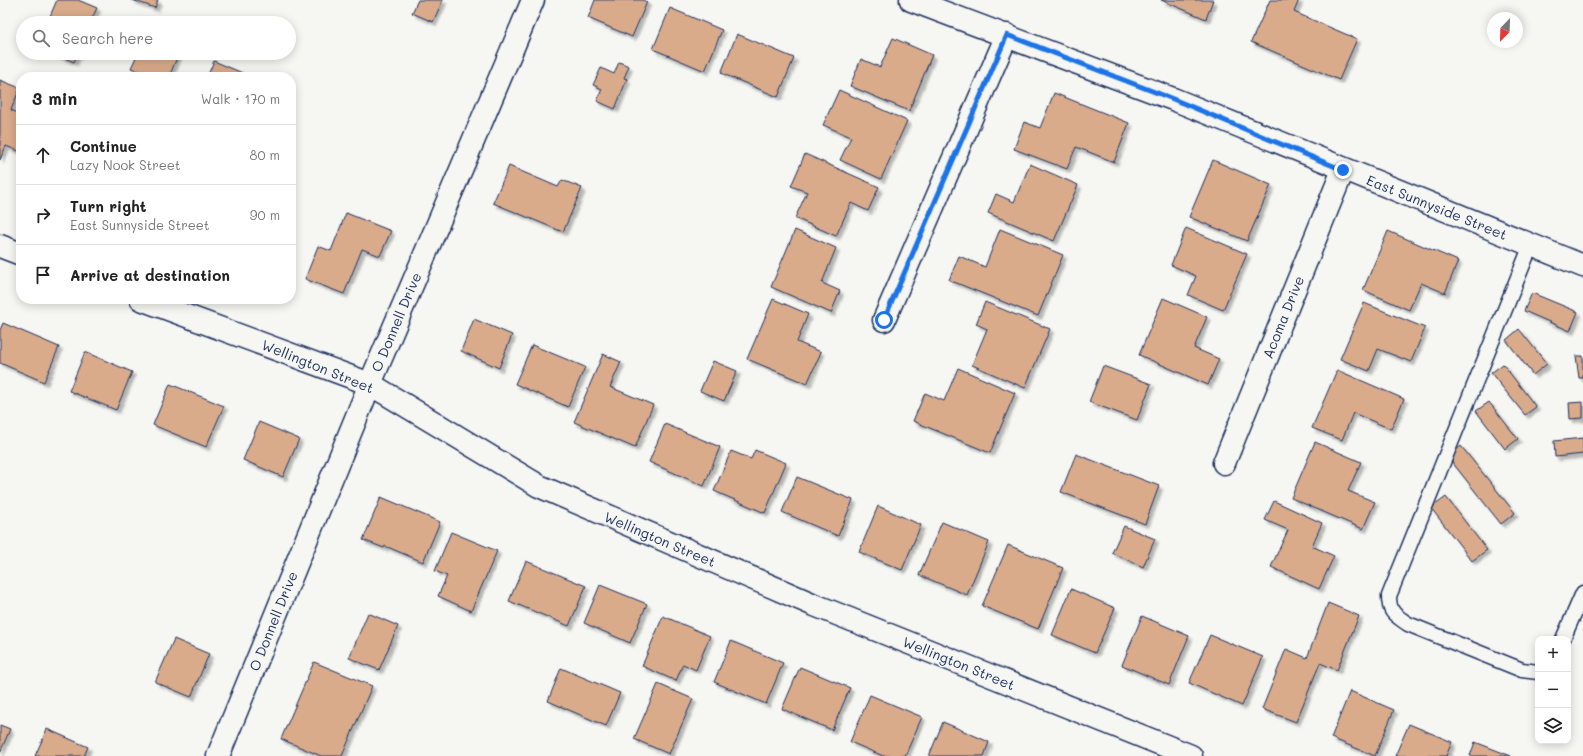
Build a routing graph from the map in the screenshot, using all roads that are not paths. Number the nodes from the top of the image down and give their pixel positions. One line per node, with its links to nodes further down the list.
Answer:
1 (533, 0): 11 (street, O Donnell Drive)
2 (911, 0): 3 (street, East Sunnyside Street)
3 (1007, 35): 4 (street, East Sunnyside Street); 10 (street)
4 (1343, 170): 5 (street, East Sunnyside Street); 12 (street, Acoma Drive)
5 (1531, 245): 8 (street, East Sunnyside Street); 15 (lane)
6 (0, 246): 7 (street)
7 (16, 252)
8 (1583, 266)
9 (154, 304): 11 (street, Wellington Street)
10 (884, 320)
11 (370, 384): 16 (street, O Donnell Drive); 17 (street, Wellington Street)
12 (1224, 464)
13 (1583, 593): 14 (lane)
14 (1564, 636)
15 (1535, 672)
16 (218, 756)
17 (1191, 756)

